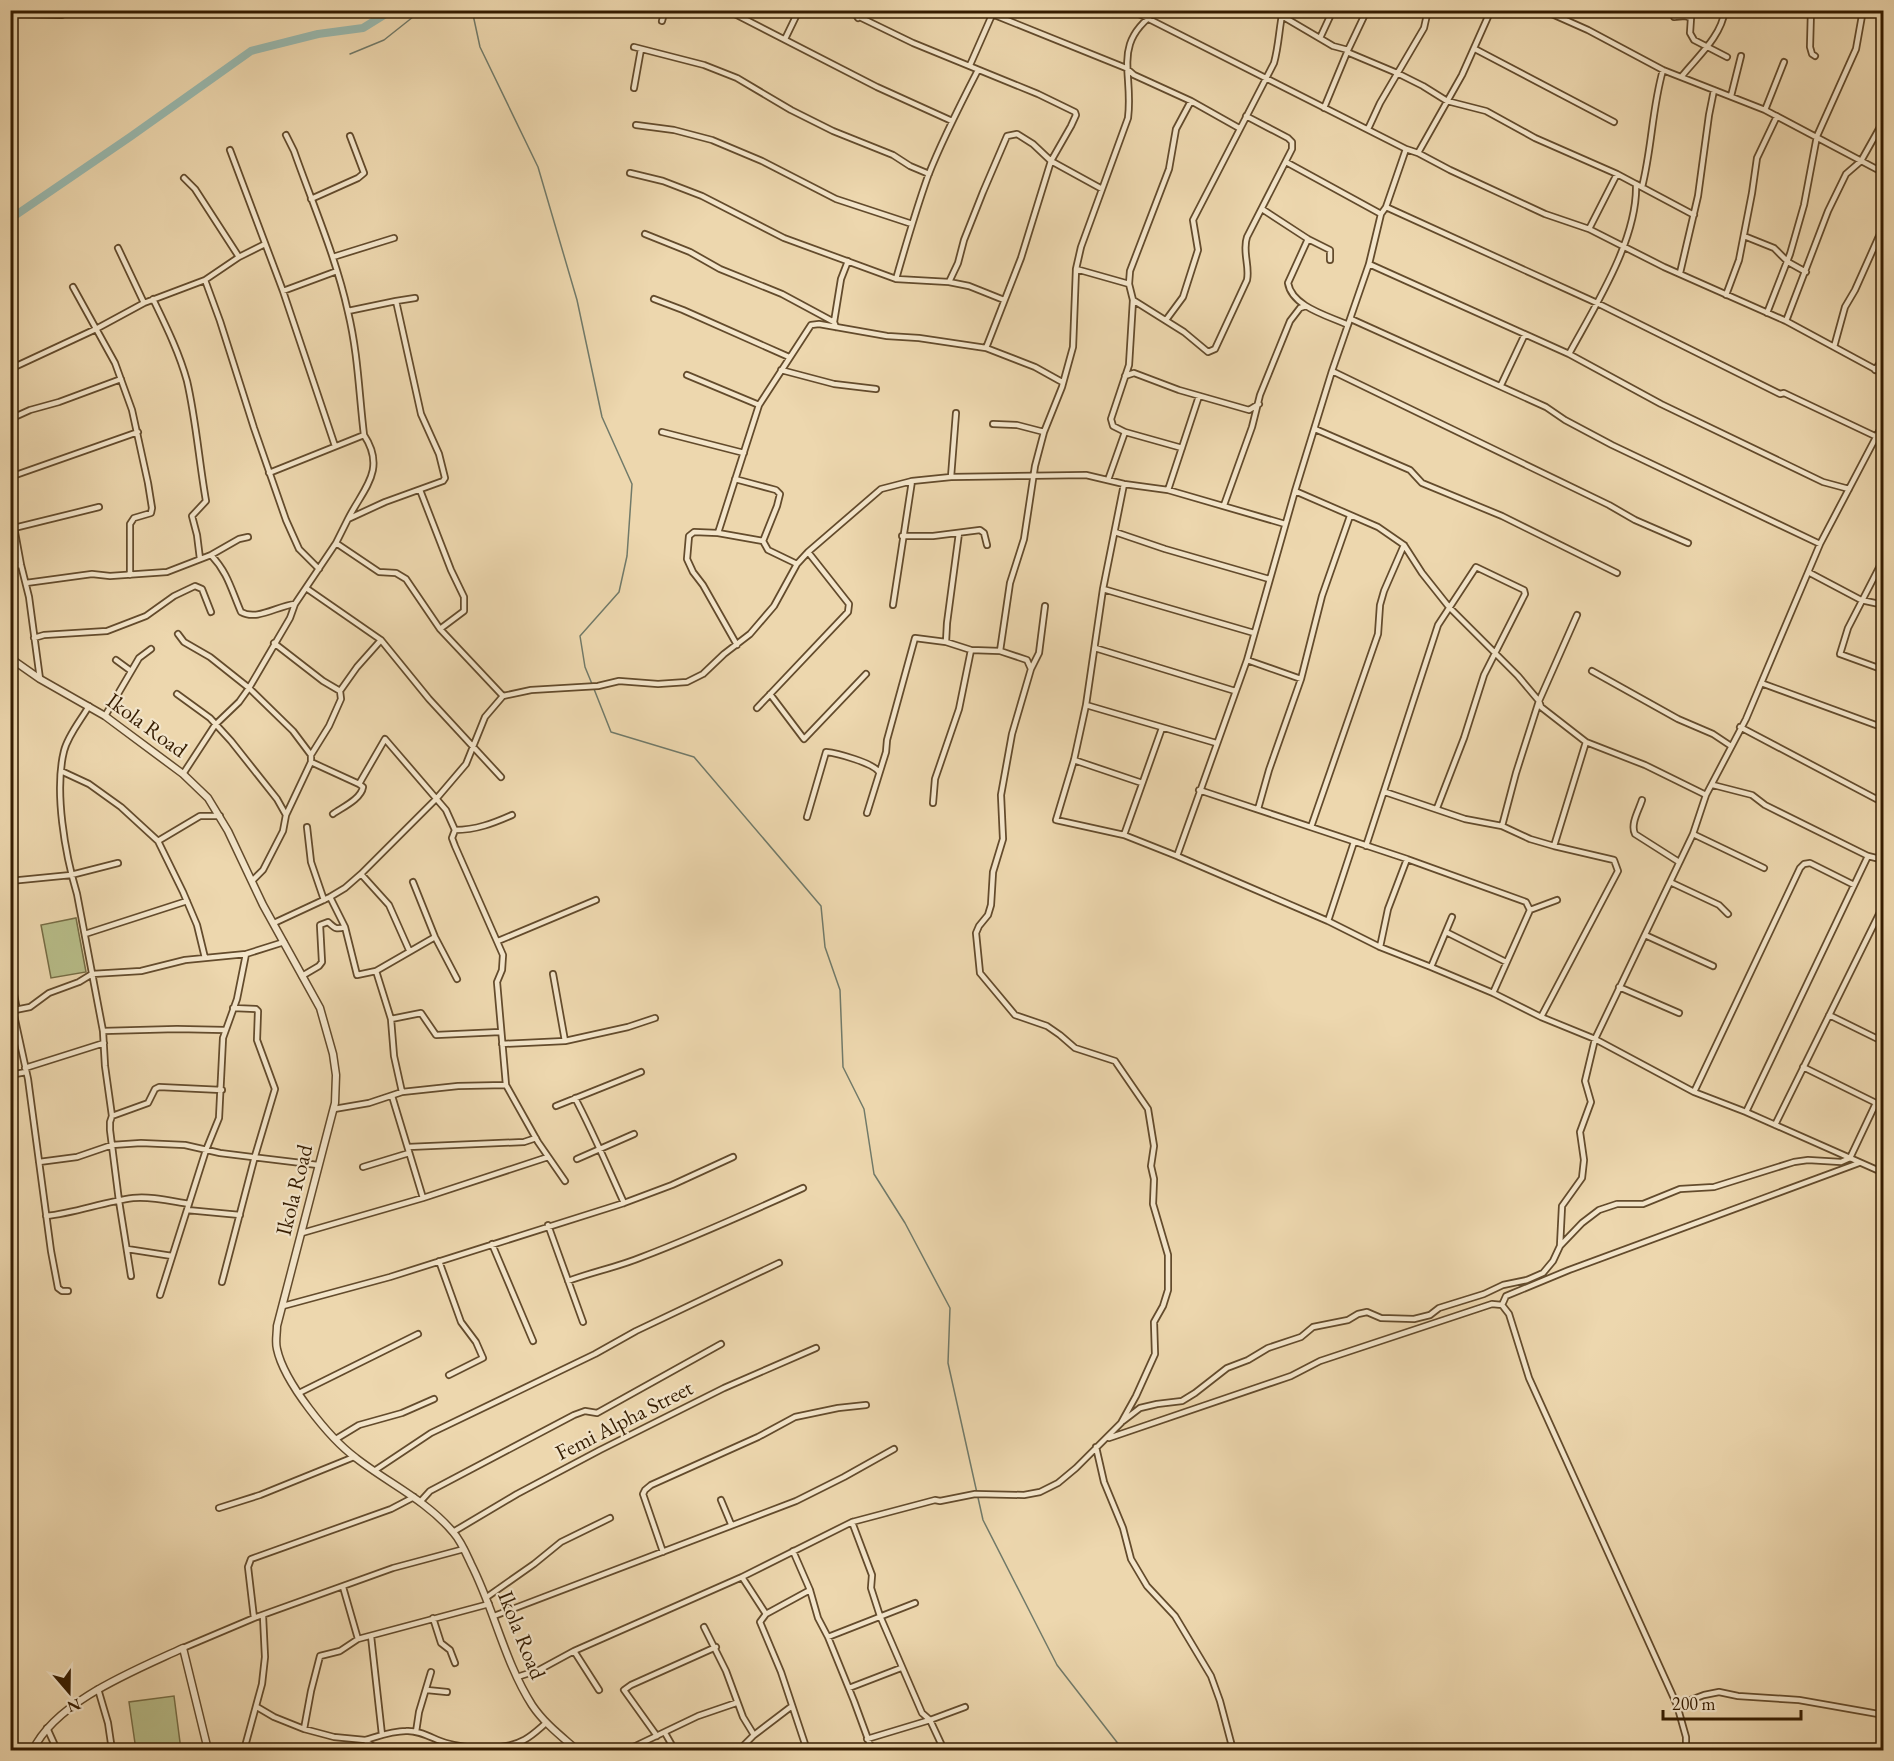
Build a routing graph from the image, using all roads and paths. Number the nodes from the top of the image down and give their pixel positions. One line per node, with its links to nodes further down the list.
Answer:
1 (69, 10): 20 (street)
2 (665, 10): 24 (street)
3 (727, 10): 26 (street)
4 (799, 10): 26 (street)
5 (845, 10): 22 (street)
6 (864, 10): 22 (street)
7 (982, 10): 21 (street)
8 (1131, 10): 23 (street)
9 (1159, 10): 23 (street)
10 (1333, 10): 25 (street)
11 (1367, 10): 32 (street)
12 (1428, 10): 42 (street)
13 (1491, 10): 31 (street)
14 (1543, 10): 41 (street)
15 (1673, 10): 29 (street)
16 (1725, 10): 29 (street)
17 (1811, 10): 34 (street)
18 (1863, 10): 62 (street)
19 (1282, 13): 25 (street); 44 (street)
20 (27, 14)
21 (992, 15): 38 (street); 39 (street)
22 (858, 18): 38 (street)
23 (1145, 19): 39 (street); 44 (street)
24 (662, 21)
25 (1320, 38): 27 (street)
26 (785, 39): 55 (street)
27 (1333, 46): 32 (street); 36 (street)
28 (634, 47): 30 (street)
29 (1706, 47): 35 (street); 43 (street)
30 (641, 49): 45 (street); 71 (street)
31 (1475, 49): 49 (street); 56 (street)
32 (1347, 51): 36 (street); 42 (street)
33 (1741, 56): 47 (street)
34 (1815, 56)
35 (1727, 57)
36 (1344, 59): 50 (street)
37 (1784, 62): 51 (street)
38 (970, 65): 40 (street)
39 (1126, 68): 48 (street); 75 (street)
40 (978, 70): 55 (street); 66 (street)
41 (1662, 70): 43 (street); 74 (street)
42 (1397, 73): 49 (street); 59 (street)
43 (1682, 76): 46 (street)
44 (1265, 78): 50 (street); 52 (street)
45 (634, 88)
46 (1714, 90): 47 (street); 80 (street)
47 (1731, 96): 51 (street)
48 (1191, 101): 58 (street); 104 (street)
49 (1447, 101): 65 (street); 72 (street)
50 (1324, 108): 59 (street)
51 (1765, 110): 53 (street)
52 (1246, 116): 58 (street); 68 (street)
53 (1777, 116): 62 (street); 85 (street)
54 (1884, 120): 67 (street)
55 (952, 121): 71 (street)
56 (1614, 122)
57 (636, 125): 81 (street)
58 (1239, 128): 120 (street)
59 (1368, 129): 63 (street)
60 (286, 135): 76 (street)
61 (350, 136): 76 (street)
62 (1817, 136): 67 (street); 95 (street)
63 (1406, 149): 65 (street); 77 (street)
64 (230, 150): 88 (street)
65 (1418, 153): 83 (street)
66 (1051, 161): 75 (street); 103 (street); 111 (street)
67 (1861, 161): 70 (street); 99 (street)
68 (1286, 162): 78 (street); 79 (street)
69 (630, 173): 94 (street)
70 (1884, 173)
71 (929, 174): 81 (street)
72 (1617, 174): 74 (street); 83 (street)
73 (184, 178): 91 (street)
74 (1639, 185): 80 (street); 89 (street)
75 (1102, 189): 97 (street)
76 (310, 199): 92 (street)
77 (1386, 207): 79 (street); 115 (street)
78 (1262, 209): 87 (street); 120 (street)
79 (1381, 214): 96 (street)
80 (1694, 215): 100 (street)
81 (912, 224): 101 (street)
82 (1884, 225): 126 (street)
83 (1589, 229): 89 (street)
84 (645, 234): 122 (street)
85 (1744, 236): 95 (street); 107 (street)
86 (394, 238): 92 (street)
87 (1308, 239): 93 (street); 116 (street)
88 (266, 244): 91 (street); 106 (street)
89 (1623, 247): 100 (street); 115 (street)
90 (118, 248): 114 (street)
91 (239, 257): 102 (street)
92 (333, 257): 98 (street)
93 (1330, 260)
94 (848, 261): 101 (street); 122 (street)
95 (1788, 262): 99 (street); 118 (street)
96 (1369, 264): 119 (street); 125 (street)
97 (1076, 269): 104 (street); 141 (street)
98 (337, 271): 106 (street); 117 (street)
99 (1806, 272): 121 (street)
100 (1680, 273): 107 (street)
101 (896, 279): 103 (street)
102 (205, 280): 109 (street); 164 (street)
103 (949, 282): 111 (street)
104 (1129, 284): 112 (street)
105 (73, 287): 124 (street)
106 (283, 291): 160 (street)
107 (1726, 295): 118 (street)
108 (415, 298): 113 (street)
109 (153, 299): 114 (street); 198 (street)
110 (654, 299): 129 (street)
111 (1004, 300): 127 (street)
112 (1133, 300): 120 (street); 131 (street)
113 (396, 302): 117 (street); 174 (street)
114 (144, 303): 124 (street)
115 (1597, 303): 128 (street); 159 (street)
116 (1306, 306): 123 (street); 145 (street)
117 (348, 311): 158 (street)
118 (1767, 313): 121 (street)
119 (1351, 319): 123 (street); 142 (street)
120 (1166, 320)
121 (1786, 321): 126 (street)
122 (835, 324): 127 (street); 129 (street)
123 (1348, 325): 135 (street)
124 (96, 329): 132 (street); 140 (street)
125 (1525, 334): 128 (street); 142 (street)
126 (1834, 347): 134 (street)
127 (986, 348): 141 (street)
128 (1569, 354): 173 (street)
129 (789, 357): 133 (street)
130 (1884, 357): 134 (street)
131 (1129, 365): 136 (street); 139 (street)
132 (10, 369)
133 (781, 370): 143 (street); 146 (street)
134 (1875, 370): 137 (street)
135 (1332, 371): 153 (street); 191 (street)
136 (1134, 373): 139 (street); 144 (street)
137 (1884, 374)
138 (687, 375): 146 (street)
139 (1125, 376): 157 (street)
140 (122, 379): 150 (street); 154 (street)
141 (1062, 382): 156 (street)
142 (1501, 386): 192 (street)
143 (876, 389)
144 (1199, 396): 147 (street); 161 (street)
145 (1259, 404): 147 (street); 149 (street)
146 (759, 405): 162 (street)
147 (1249, 410): 149 (street)
148 (956, 413): 168 (street)
149 (1255, 417): 178 (street)
150 (10, 419)
151 (1884, 422): 159 (street)
152 (993, 424): 156 (street)
153 (1315, 429): 176 (street); 203 (street)
154 (138, 432): 167 (street); 205 (street)
155 (662, 432): 162 (street)
156 (1044, 432): 163 (street)
157 (1125, 432): 161 (street); 170 (street)
158 (364, 435): 160 (street); 181 (street)
159 (1876, 436): 173 (street)
160 (334, 446): 164 (street)
161 (1182, 448): 175 (street)
162 (744, 453): 169 (street)
163 (1035, 466): 165 (street); 166 (street)
164 (269, 473): 202 (street)
165 (1028, 476): 166 (street); 168 (street)
166 (1034, 476): 170 (street); 229 (street)
167 (10, 477)
168 (951, 477): 171 (street)
169 (735, 479): 185 (street); 189 (street)
170 (1108, 480): 172 (street)
171 (912, 481): 187 (street); 195 (street)
172 (1124, 484): 175 (street); 184 (street)
173 (1848, 489): 192 (street)
174 (420, 490): 181 (street); 218 (street)
175 (1168, 490): 178 (street)
176 (1295, 491): 180 (street); 182 (street)
177 (10, 504): 183 (street)
178 (1224, 505): 182 (street)
179 (99, 507): 183 (street)
180 (1350, 516): 194 (street); 240 (street)
181 (348, 519): 190 (street)
182 (1285, 525): 206 (street)
183 (14, 528): 200 (street)
184 (1114, 532): 206 (street); 209 (street)
185 (718, 533): 189 (street); 225 (street)
186 (960, 533): 187 (street); 193 (street); 223 (street)
187 (902, 536): 212 (street)
188 (248, 537): 196 (street)
189 (763, 541): 199 (street)
190 (336, 543): 202 (street); 218 (street)
191 (1688, 543)
192 (1820, 544): 204 (street)
193 (987, 545)
194 (1404, 545): 215 (street); 288 (street)
195 (808, 552): 199 (street); 246 (street)
196 (211, 555): 198 (street); 211 (street)
197 (1884, 558): 210 (street)
198 (200, 560): 205 (street)
199 (797, 564): 225 (street)
200 (21, 565): 201 (street); 207 (street)
201 (10, 566)
202 (319, 569): 208 (street)
203 (1617, 573)
204 (1810, 573): 210 (street); 241 (street)
205 (130, 575): 207 (street)
206 (1269, 579): 219 (street)
207 (26, 583): 221 (street)
208 (306, 588): 211 (street); 222 (street)
209 (1103, 589): 219 (street); 226 (street)
210 (1861, 600): 213 (street); 235 (street)
211 (295, 604): 224 (street)
212 (893, 605)
213 (1884, 605)
214 (1045, 606): 234 (street)
215 (1449, 607): 230 (street); 230 (street); 272 (street)
216 (211, 612): 221 (street)
217 (1577, 615): 248 (street)
218 (440, 629): 247 (street)
219 (1254, 633): 233 (street)
220 (178, 634): 242 (street)
221 (34, 638): 239 (street)
222 (381, 640): 243 (street); 260 (street)
223 (946, 642): 228 (street); 265 (street)
224 (274, 643): 242 (street); 243 (street)
225 (737, 645): 247 (street)
226 (1095, 648): 244 (street); 249 (street)
227 (151, 649): 236 (street)
228 (971, 650): 229 (street); 276 (street)
229 (1000, 651): 234 (street)
230 (1494, 652): 248 (street); 278 (street)
231 (10, 658): 239 (street, Ikola Road)
232 (116, 660): 236 (street)
233 (1247, 660): 240 (street); 244 (street)
234 (1031, 669): 426 (street)
235 (1884, 670)
236 (131, 671): 252 (street)
237 (1592, 671): 259 (street)
238 (866, 674): 246 (street)
239 (40, 679): 250 (street, Ikola Road)
240 (1301, 679): 279 (street)
241 (1761, 683): 254 (street); 256 (street)
242 (249, 688): 253 (street); 261 (street)
243 (340, 691): 261 (street)
244 (1235, 691): 258 (street)
245 (177, 694): 253 (street)
246 (770, 694): 251 (street)
247 (503, 696): 260 (street)
248 (1539, 701): 257 (street); 286 (street)
249 (1086, 705): 255 (street); 262 (street)
250 (89, 706): 252 (street, Ikola Road); 264 (street)
251 (757, 708)
252 (105, 716): 266 (street, Ikola Road)
253 (215, 725): 266 (street); 282 (street)
254 (1740, 727): 259 (street); 277 (street)
255 (1162, 728): 258 (street); 268 (street)
256 (1884, 728)
257 (1586, 742): 273 (street); 295 (street)
258 (1216, 743): 271 (street)
259 (1731, 746): 270 (street)
260 (473, 748): 267 (street); 274 (street)
261 (311, 755): 263 (street)
262 (1074, 760): 268 (street); 291 (street)
263 (310, 762): 269 (street); 282 (street)
264 (61, 771): 292 (street); 304 (street)
265 (879, 772): 280 (street); 285 (street)
266 (183, 774): 284 (street, Ikola Road)
267 (501, 777)
268 (1142, 783): 291 (street)
269 (359, 784): 274 (street); 281 (street)
270 (1713, 785): 273 (street); 297 (street)
271 (1199, 790): 279 (street); 296 (street)
272 (1385, 792): 278 (street); 294 (street)
273 (1706, 795): 290 (street)
274 (436, 798): 289 (street); 303 (street)
275 (1642, 800): 300 (street)
276 (933, 803)
277 (1884, 803)
278 (1437, 808): 286 (street)
279 (1258, 809): 288 (street)
280 (867, 813)
281 (333, 814)
282 (286, 815): 306 (street)
283 (512, 815): 289 (street)
284 (220, 816): 292 (street); 306 (street, Ikola Road)
285 (807, 817)
286 (1502, 826): 295 (street)
287 (307, 827): 311 (street)
288 (1311, 827): 293 (street)
289 (455, 830): 326 (street)
290 (1693, 834): 300 (street); 302 (street)
291 (1124, 835): 296 (street)
292 (158, 841): 314 (street)
293 (1354, 842): 294 (street); 319 (street)
294 (1366, 846): 298 (street)
295 (1554, 846): 347 (street)
296 (1176, 856): 319 (street)
297 (1868, 856): 299 (street); 309 (street)
298 (1407, 859): 316 (street); 328 (street)
299 (1884, 860)
300 (1679, 862): 308 (street)
301 (118, 863): 304 (street)
302 (1764, 868)
303 (361, 874): 310 (street); 329 (street)
304 (71, 875): 305 (street); 323 (street)
305 (10, 881)
306 (252, 881): 320 (street, Ikola Road)
307 (412, 882): 325 (street)
308 (1670, 882): 317 (street); 324 (street)
309 (1854, 885): 366 (street); 373 (street)
310 (330, 897): 311 (street); 321 (street)
311 (324, 900): 320 (street)
312 (596, 900): 326 (street)
313 (1557, 900): 316 (street)
314 (187, 901): 323 (street); 331 (street)
315 (1884, 904): 346 (street)
316 (1530, 910): 332 (street)
317 (1728, 914)
318 (1452, 917): 322 (street)
319 (1326, 920): 328 (street)
320 (274, 923): 327 (street, Ikola Road)
321 (345, 927): 335 (street); 339 (street)
322 (1446, 932): 332 (street); 334 (street)
323 (85, 934): 337 (street)
324 (1645, 935): 333 (street); 341 (street)
325 (435, 937): 329 (street); 340 (street)
326 (498, 941): 352 (street)
327 (284, 942): 330 (street); 339 (street, Ikola Road)
328 (1380, 947): 334 (street)
329 (409, 950): 335 (street)
330 (246, 954): 331 (street); 343 (street)
331 (205, 958): 337 (street)
332 (1506, 962): 342 (street)
333 (1713, 966)
334 (1431, 967): 342 (street)
335 (376, 971): 349 (street)
336 (10, 973): 344 (street)
337 (92, 974): 344 (street); 351 (street)
338 (553, 974): 355 (street)
339 (302, 976): 372 (street, Ikola Road)
340 (457, 979)
341 (1619, 987): 345 (street); 354 (street)
342 (1493, 993): 347 (street)
343 (233, 1008): 350 (street); 382 (street)
344 (13, 1011): 360 (street)
345 (1679, 1013)
346 (1829, 1015): 356 (street); 359 (street)
347 (1541, 1017): 354 (street)
348 (655, 1018): 355 (street)
349 (391, 1019): 352 (street); 365 (street)
350 (225, 1030): 351 (street); 364 (street)
351 (104, 1031): 357 (street)
352 (500, 1032): 358 (street)
353 (1884, 1033): 356 (street)
354 (1595, 1039): 366 (street); 403 (street)
355 (565, 1041): 358 (street)
356 (1882, 1041)
357 (104, 1043): 360 (street); 374 (street)
358 (502, 1044): 363 (street)
359 (1803, 1067): 369 (street); 375 (street)
360 (26, 1070): 362 (street); 387 (street)
361 (641, 1072): 368 (street)
362 (10, 1075)
363 (506, 1085): 365 (street); 377 (street)
364 (222, 1090): 374 (street); 380 (street)
365 (402, 1092): 367 (street)
366 (1694, 1092): 373 (street)
367 (392, 1096): 372 (street); 381 (street)
368 (575, 1098): 370 (street); 379 (street)
369 (1876, 1103): 371 (street); 385 (street)
370 (556, 1106)
371 (1884, 1106)
372 (334, 1109): 389 (street, Ikola Road)
373 (1746, 1112): 375 (street)
374 (112, 1116): 378 (street)
375 (1775, 1125): 385 (street)
376 (634, 1134): 379 (street)
377 (536, 1138): 381 (street); 383 (street)
378 (112, 1145): 380 (street); 387 (street); 395 (street)
379 (599, 1149): 386 (street); 396 (street)
380 (206, 1150): 382 (street); 397 (street)
381 (408, 1150): 390 (street); 394 (street)
382 (255, 1156): 389 (street); 398 (street)
383 (548, 1157): 392 (street); 394 (street)
384 (733, 1157): 396 (street)
385 (1850, 1158): 388 (street); 403 (street)
386 (578, 1159)
387 (39, 1162): 399 (street)
388 (1860, 1163): 391 (street); 415 (street)
389 (318, 1165): 401 (street, Ikola Road)
390 (363, 1167)
391 (1884, 1173)
392 (565, 1182)
393 (803, 1188): 409 (street)
394 (423, 1198): 401 (street)
395 (119, 1201): 397 (street); 399 (street); 404 (street)
396 (624, 1203): 400 (street)
397 (188, 1207): 398 (street); 405 (street)
398 (240, 1215): 410 (street)
399 (46, 1216): 412 (street)
400 (548, 1226): 402 (street); 409 (street)
401 (302, 1233): 416 (street, Ikola Road)
402 (492, 1244): 406 (street); 419 (street)
403 (1560, 1246): 426 (street)
404 (126, 1249): 405 (street); 408 (street)
405 (172, 1256): 413 (street)
406 (439, 1261): 416 (street); 422 (street)
407 (779, 1263): 432 (street)
408 (131, 1276)
409 (568, 1281): 417 (street)
410 (222, 1282)
411 (10, 1291): 414 (street)
412 (68, 1291)
413 (160, 1295)
414 (11, 1300)
415 (1502, 1305): 428 (street); 472 (street)
416 (283, 1306): 423 (street, Ikola Road)
417 (583, 1322)
418 (418, 1334): 423 (street)
419 (533, 1341)
420 (721, 1344): 435 (street)
421 (816, 1348): 440 (street, Femi Alpha Street)
422 (449, 1375)
423 (299, 1393): 427 (street, Ikola Road)
424 (434, 1399): 427 (street)
425 (866, 1405): 443 (street)
426 (1121, 1423): 428 (street)
427 (336, 1439): 431 (street, Ikola Road)
428 (1104, 1439): 429 (street)
429 (1096, 1447): 438 (street); 501 (street)
430 (894, 1449): 439 (street)
431 (354, 1457): 432 (street, Ikola Road); 436 (street)
432 (374, 1471): 433 (street, Ikola Road)
433 (414, 1497): 435 (street, Ikola Road); 453 (street)
434 (721, 1500): 439 (street)
435 (420, 1502): 440 (street, Ikola Road)
436 (219, 1508)
437 (610, 1518): 447 (street)
438 (852, 1522): 442 (street); 452 (street)
439 (731, 1524): 443 (street)
440 (453, 1532): 441 (street, Ikola Road)
441 (464, 1549): 445 (street); 447 (street, Ikola Road)
442 (793, 1551): 444 (street); 446 (street)
443 (663, 1552): 451 (street)
444 (742, 1577): 449 (street); 461 (street)
445 (343, 1587): 450 (street); 458 (street)
446 (810, 1590): 449 (street); 457 (street)
447 (488, 1600): 451 (street, Ikola Road); 454 (street)
448 (915, 1603): 452 (street)
449 (766, 1614): 473 (street)
450 (263, 1616): 453 (street); 474 (street)
451 (494, 1616): 465 (street, Ikola Road)
452 (880, 1616): 457 (street); 463 (street)
453 (254, 1618): 460 (street)
454 (433, 1618): 456 (street); 462 (street)
455 (704, 1627): 459 (street)
456 (371, 1636): 458 (street); 483 (street)
457 (828, 1637): 467 (street)
458 (358, 1639): 480 (street)
459 (716, 1647): 471 (street); 485 (street)
460 (183, 1648): 466 (street); 492 (street)
461 (574, 1651): 465 (street); 468 (street)
462 (455, 1663)
463 (901, 1668): 467 (street); 477 (street)
464 (431, 1672): 469 (street)
465 (517, 1677): 478 (street, Ikola Road)
466 (98, 1688): 479 (street); 491 (street)
467 (849, 1688): 486 (street)
468 (599, 1689)
469 (427, 1690): 470 (street); 481 (street)
470 (447, 1692)
471 (736, 1703): 482 (street); 484 (street)
472 (1677, 1705): 476 (street); 502 (street)
473 (792, 1706): 484 (street); 498 (street)
474 (257, 1707): 480 (street); 493 (street)
475 (964, 1707): 477 (street)
476 (1884, 1715)
477 (930, 1720): 486 (street); 500 (street)
478 (546, 1723): 481 (street); 495 (street, Ikola Road)
479 (47, 1728): 489 (street); 490 (street)
480 (304, 1729): 487 (street)
481 (416, 1732): 483 (street)
482 (664, 1733): 485 (street); 488 (street)
483 (382, 1735): 487 (street)
484 (754, 1735): 497 (street)
485 (657, 1736): 496 (street)
486 (867, 1739): 499 (street)
487 (365, 1740): 494 (street)
488 (673, 1747)
489 (33, 1750)
490 (57, 1750)
491 (112, 1750)
492 (208, 1750)
493 (244, 1750)
494 (377, 1750)
495 (576, 1750)
496 (627, 1750)
497 (739, 1750)
498 (807, 1750)
499 (872, 1750)
500 (945, 1750)
501 (1233, 1750)
502 (1686, 1750)

